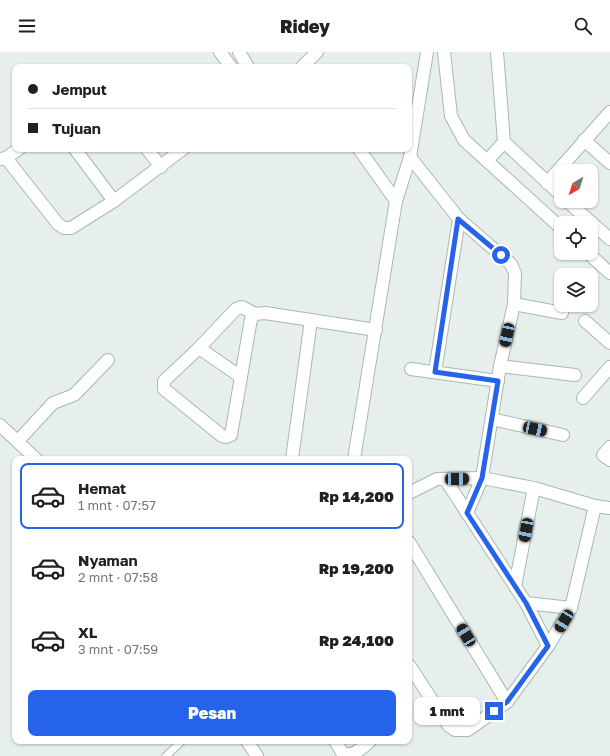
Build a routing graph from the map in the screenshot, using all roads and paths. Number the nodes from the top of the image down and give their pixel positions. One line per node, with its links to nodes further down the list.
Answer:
1 (220, 52): 7 (street)
2 (239, 52): 8 (street)
3 (317, 52): 9 (street)
4 (427, 52): 13 (street)
5 (444, 52): 22 (street)
6 (497, 52): 12 (street)
7 (229, 64)
8 (246, 64)
9 (305, 64)
10 (608, 117): 11 (street)
11 (584, 140): 23 (street); 25 (street)
12 (504, 142): 22 (street); 25 (street)
13 (412, 145)
14 (14, 152): 21 (street)
15 (77, 152): 27 (street)
16 (149, 152): 24 (street)
17 (179, 152): 24 (street)
18 (361, 152): 28 (street)
19 (411, 152): 20 (street)
20 (410, 157): 28 (street); 30 (street)
21 (3, 159): 27 (street)
22 (487, 161): 31 (street)
23 (610, 163)
24 (161, 167): 27 (street)
25 (547, 182): 26 (street)
26 (554, 188)
27 (114, 201)
28 (396, 201): 40 (street)
29 (576, 208): 32 (street)
30 (458, 219): 35 (street); 47 (street)
31 (554, 222)
32 (610, 239)
33 (596, 260): 34 (street)
34 (610, 273)
35 (514, 304): 36 (street); 44 (street)
36 (562, 313)
37 (255, 314): 38 (street); 42 (street); 49 (street)
38 (311, 320): 40 (street); 58 (street)
39 (585, 320): 41 (street)
40 (376, 330): 59 (street)
41 (610, 343)
42 (199, 348): 49 (street); 49 (street)
43 (108, 360): 55 (street)
44 (500, 366): 48 (street); 50 (street)
45 (610, 367): 51 (street)
46 (411, 369): 47 (street)
47 (435, 372): 50 (street)
48 (575, 375)
49 (241, 377)
50 (498, 381): 52 (street)
51 (583, 398)
52 (492, 420): 54 (street); 61 (street)
53 (0, 425): 55 (street)
54 (563, 435)
55 (18, 441): 57 (street)
56 (610, 447): 60 (street)
57 (33, 456)
58 (292, 456)
59 (355, 456)
60 (610, 460)
61 (482, 478): 62 (street); 63 (street); 67 (street)
62 (445, 479): 64 (street); 67 (street)
63 (534, 488): 65 (street); 69 (street)
64 (412, 492)
65 (595, 506): 66 (street); 71 (street)
66 (610, 508)
67 (467, 513): 69 (street)
68 (412, 547): 74 (street)
69 (515, 586): 70 (street)
70 (526, 603): 71 (street); 72 (street)
71 (571, 608): 72 (street)
72 (548, 646): 74 (street)
73 (412, 670): 74 (street)
74 (507, 702)
75 (179, 744): 79 (lane)
76 (249, 744): 80 (street)
77 (337, 744): 78 (street)
78 (367, 744)
79 (166, 756)
80 (257, 756)

